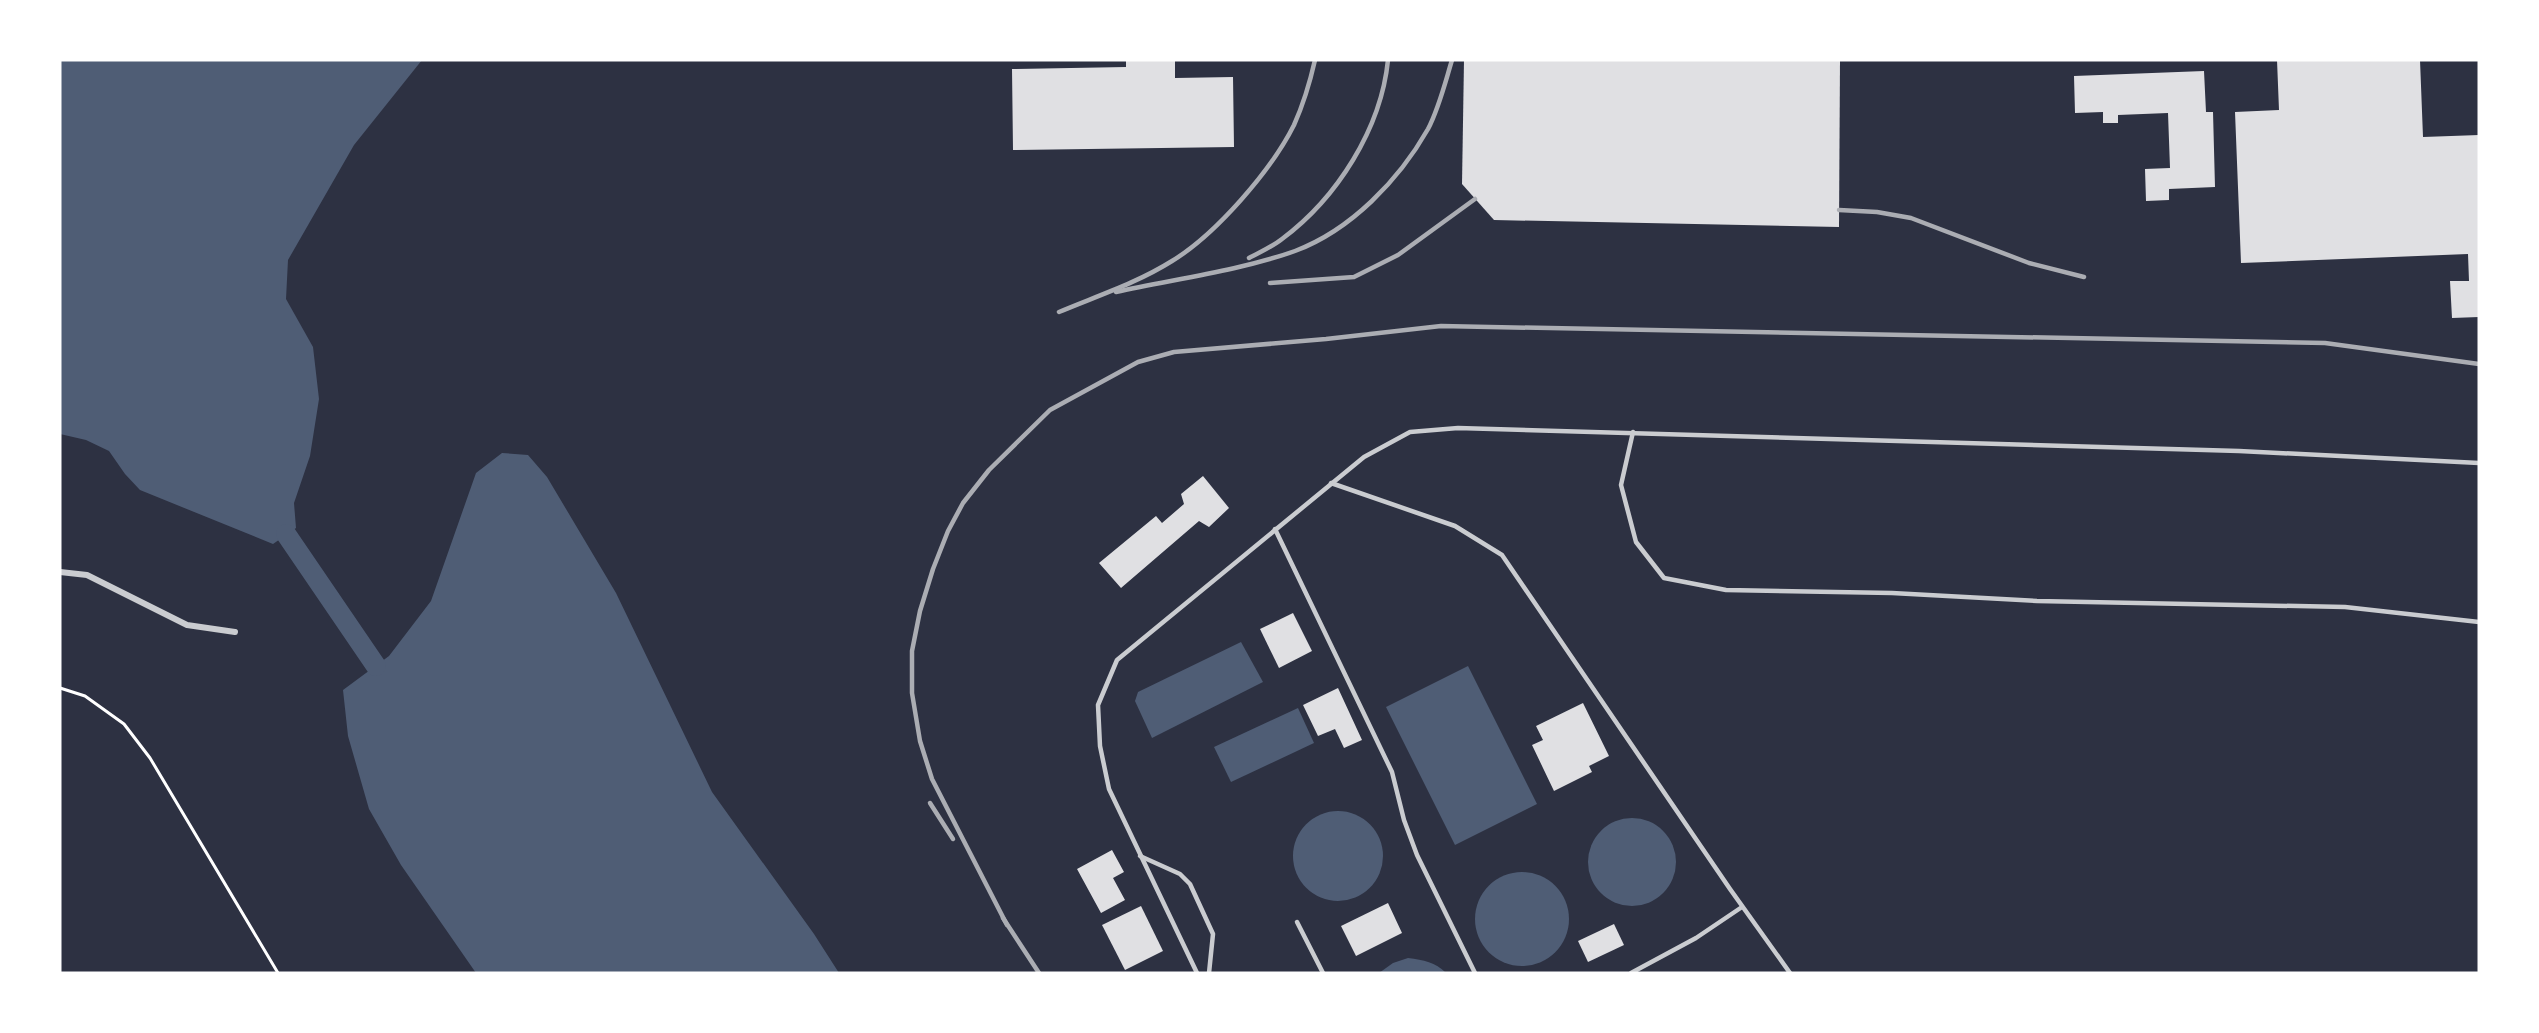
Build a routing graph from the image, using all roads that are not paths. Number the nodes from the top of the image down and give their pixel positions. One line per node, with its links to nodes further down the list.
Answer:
1 (1633, 432): 2 (lane); 3 (lane); 6 (lane)
2 (2479, 463)
3 (1331, 483): 4 (lane); 9 (lane)
4 (1275, 529): 8 (lane); 14 (lane)
5 (60, 571): 7 (street)
6 (2479, 622)
7 (235, 632)
8 (1140, 856): 11 (lane); 12 (lane)
9 (1743, 907): 15 (lane); 16 (lane)
10 (1297, 922): 13 (lane)
11 (1197, 973)
12 (1209, 973)
13 (1323, 973)
14 (1475, 973)
15 (1631, 973)
16 (1790, 973)

